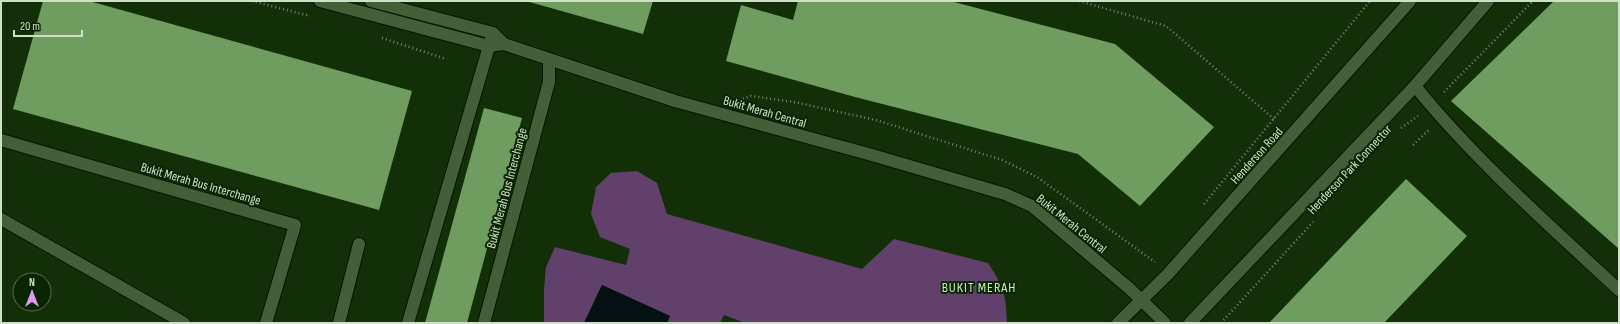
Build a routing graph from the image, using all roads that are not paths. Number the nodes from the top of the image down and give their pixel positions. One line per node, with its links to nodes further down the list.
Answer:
1 (320, 1): 7 (street, Bukit Merah Central)
2 (371, 1): 5 (street)
3 (1410, 1): 16 (street, Henderson Road)
4 (1488, 1): 11 (street)
5 (456, 24): 6 (street); 7 (street)
6 (493, 33): 8 (street); 9 (street)
7 (452, 37): 9 (street, Bukit Merah Central)
8 (504, 44): 9 (street, Bukit Merah Central); 10 (street, Bukit Merah Central)
9 (489, 46): 20 (street)
10 (549, 60): 16 (street, Bukit Merah Central); 21 (street, Bukit Merah Bus Interchange)
11 (1415, 86): 15 (street); 24 (street)
12 (1, 140): 18 (street, Bukit Merah Bus Interchange)
13 (1, 219): 17 (street)
14 (359, 244): 19 (street)
15 (1619, 290)
16 (1142, 300): 22 (street, Henderson Road); 23 (street, Bukit Merah Central)
17 (184, 323)
18 (266, 323)
19 (339, 323)
20 (408, 323)
21 (484, 323)
22 (1118, 323)
23 (1165, 323)
24 (1190, 323)

